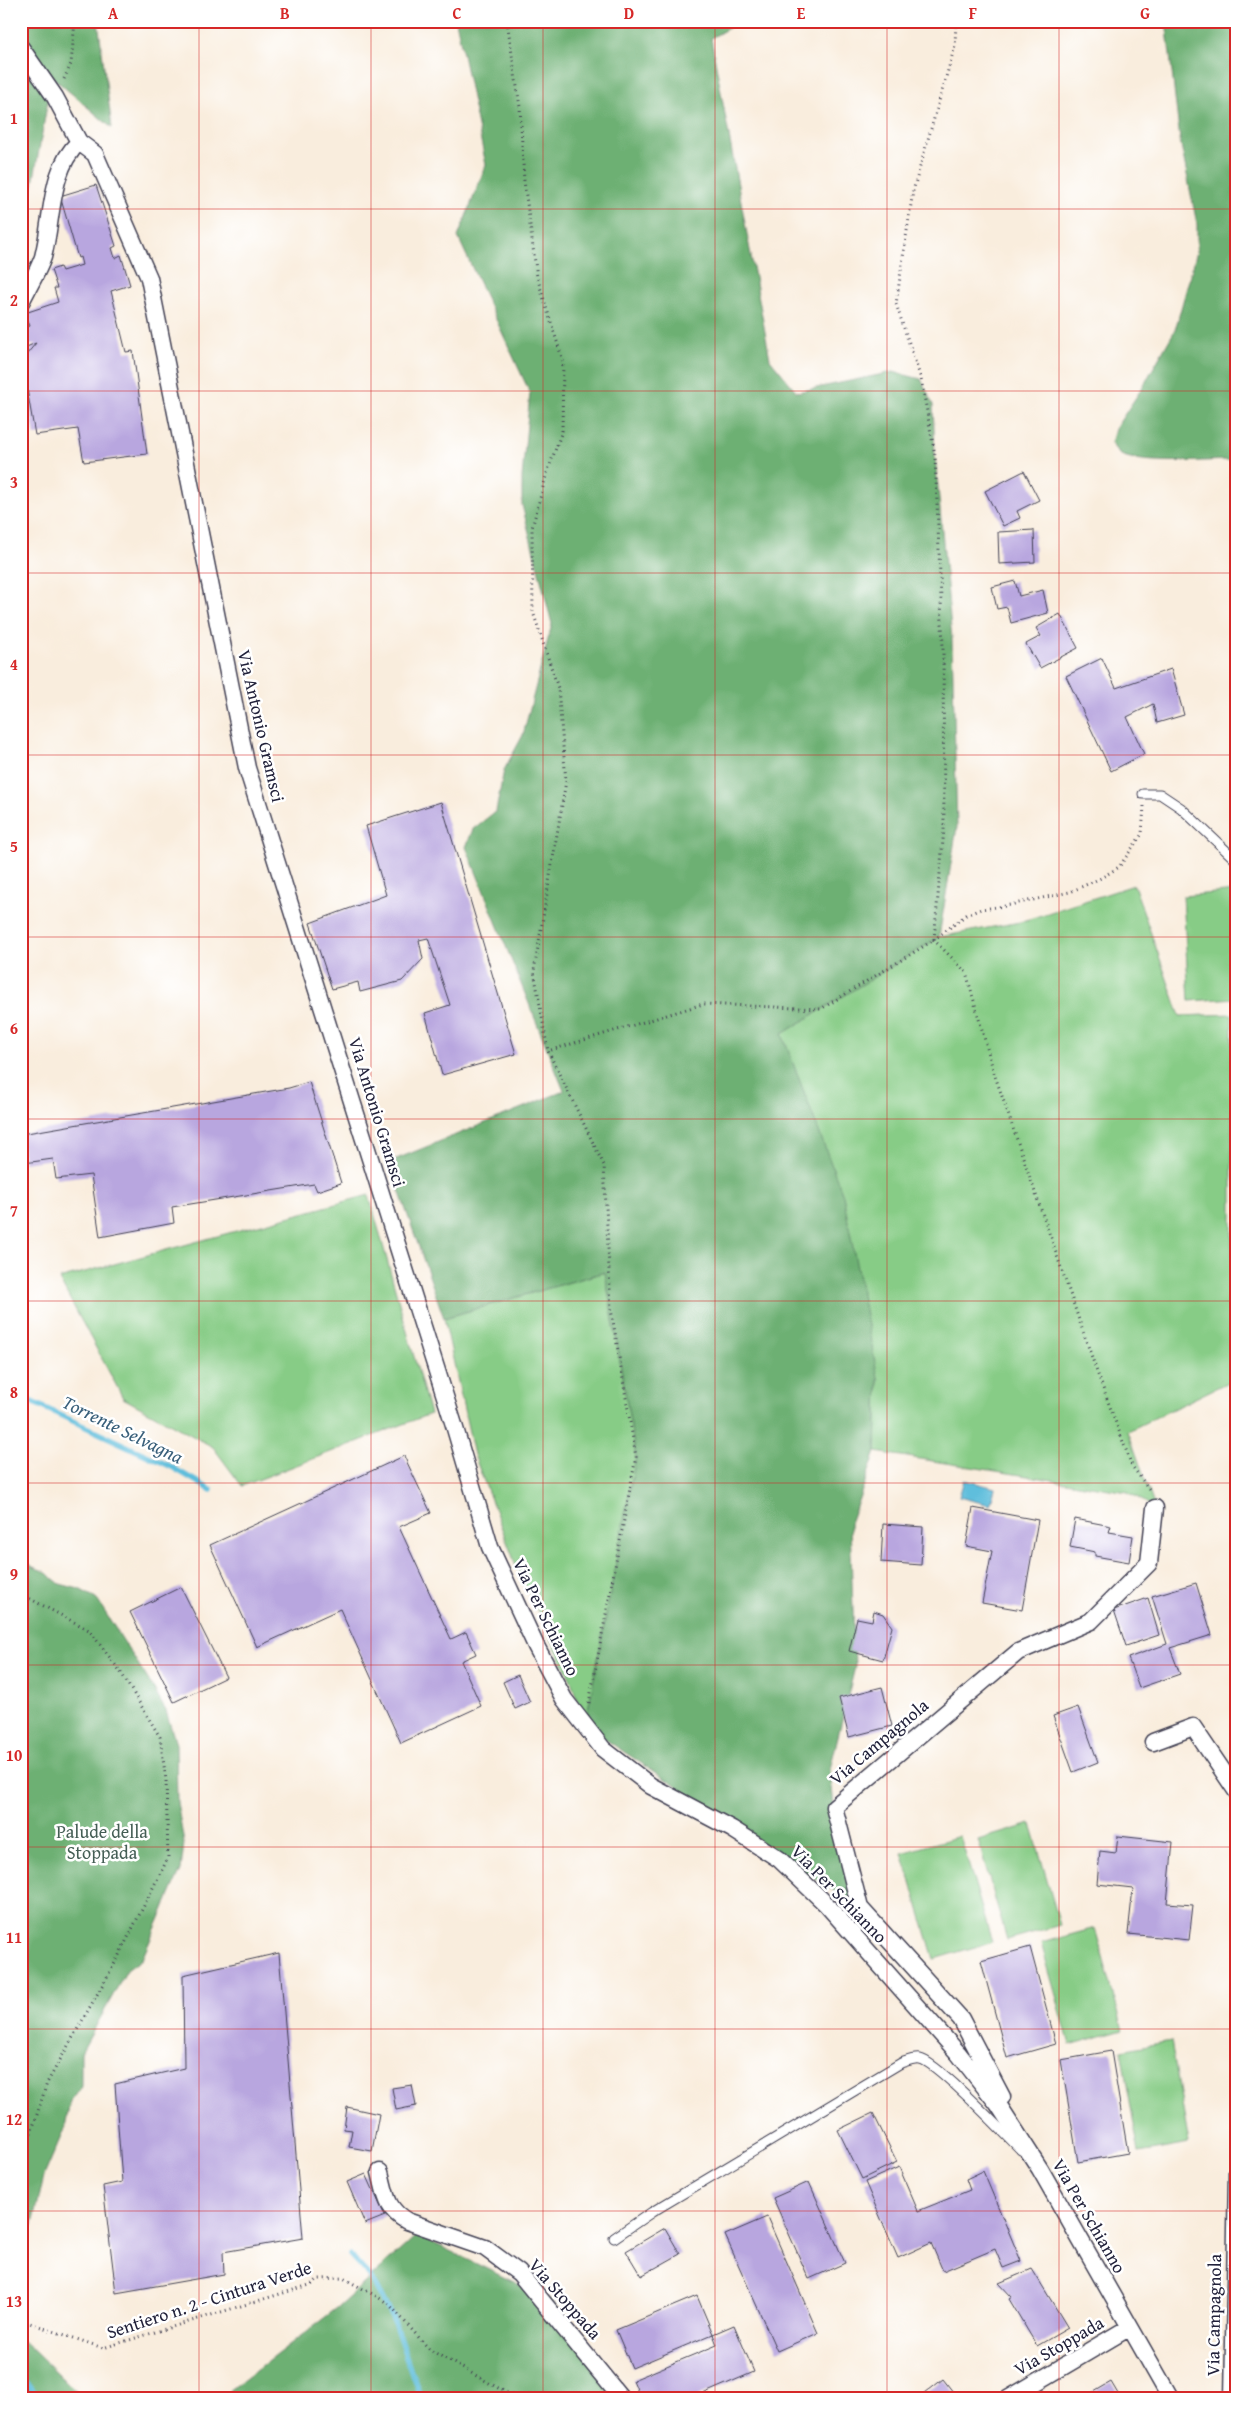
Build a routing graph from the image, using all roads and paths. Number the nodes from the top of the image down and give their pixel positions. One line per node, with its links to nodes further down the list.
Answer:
1 (75, 21): 5 (path)
2 (507, 21): 11 (path)
3 (956, 21): 10 (path)
4 (21, 48): 5 (street, Via Antonio Gramsci)
5 (55, 97): 6 (street, Via Antonio Gramsci)
6 (79, 142): 7 (street); 12 (street, Via Antonio Gramsci)
7 (21, 302)
8 (1143, 794): 9 (lane); 10 (path)
9 (1237, 861)
10 (934, 940): 11 (path); 13 (path)
11 (548, 1051): 16 (path)
12 (454, 1425): 16 (street, Via Per Schianno)
13 (1149, 1489)
14 (1155, 1508): 20 (street, Via Campagnola)
15 (21, 1594): 19 (path)
16 (585, 1726): 20 (street, Via Per Schianno)
17 (1153, 1742): 18 (street)
18 (1237, 1792)
19 (21, 2164)
20 (1040, 2170): 23 (lane); 25 (street, Via Per Schianno)
21 (380, 2172): 27 (street, Via Stoppada)
22 (1237, 2172): 30 (street, Via Campagnola)
23 (614, 2238)
24 (21, 2320): 26 (path, Sentiero n. 2 - Cintura Verde)
25 (1130, 2327): 28 (street, Via Stoppada); 29 (street, Via Per Schianno)
26 (518, 2399)
27 (622, 2399)
28 (1008, 2399)
29 (1171, 2399)
30 (1233, 2399)

